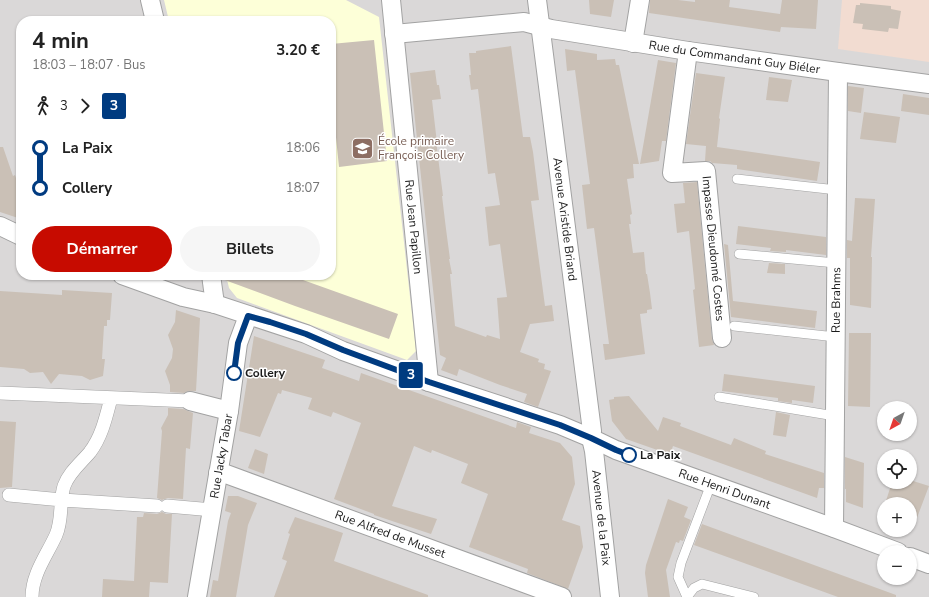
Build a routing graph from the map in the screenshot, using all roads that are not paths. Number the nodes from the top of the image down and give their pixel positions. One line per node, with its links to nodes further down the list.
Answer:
1 (150, 0): 5 (street)
2 (391, 0): 7 (street, Rue Jean Papillon)
3 (537, 0): 6 (street, Avenue Aristide Briand)
4 (640, 0): 8 (street)
5 (154, 16)
6 (540, 26): 7 (street, Rue du Commandant Guy Biéler); 8 (street, Rue du Commandant Guy Biéler); 31 (street, Avenue Aristide Briand)
7 (394, 34): 24 (street, Rue Jean Papillon)
8 (633, 43): 9 (street, Rue du Commandant Guy Biéler)
9 (688, 51): 10 (street, Rue du Commandant Guy Biéler); 22 (street, Impasse Dieudonné Costes)
10 (838, 72): 11 (street, Rue du Commandant Guy Biéler); 13 (street, Rue Brahms)
11 (929, 84)
12 (737, 179): 13 (lane)
13 (837, 190): 17 (street, Rue Brahms)
14 (0, 226): 15 (street)
15 (16, 234)
16 (739, 254): 17 (lane)
17 (836, 263): 23 (street, Rue Brahms)
18 (136, 280): 20 (street, Rue Henri Dunant)
19 (212, 280): 20 (street)
20 (215, 304): 21 (street, Rue Henri Dunant)
21 (248, 316): 24 (street, Rue Henri Dunant); 29 (street, Rue Jacky Tabar)
22 (728, 332): 23 (lane)
23 (836, 337): 30 (street, Rue Brahms)
24 (429, 382): 31 (street, Rue Henri Dunant)
25 (0, 393): 27 (street)
26 (719, 397): 30 (lane)
27 (111, 398): 28 (street); 35 (street)
28 (190, 401): 29 (street)
29 (229, 411): 32 (street, Rue Jacky Tabar)
30 (835, 416): 37 (street, Rue Brahms)
31 (591, 438): 33 (street, Rue Henri Dunant); 44 (street, Avenue de la Paix)
32 (218, 473): 36 (street, Rue Jacky Tabar); 43 (street, Rue Alfred de Musset)
33 (711, 484): 37 (street, Rue Henri Dunant); 45 (lane)
34 (9, 495): 35 (street)
35 (62, 500): 36 (street); 41 (street)
36 (213, 510): 42 (street, Rue Jacky Tabar)
37 (834, 528): 38 (street, Rue Henri Dunant)
38 (879, 545)
39 (917, 560): 40 (street)
40 (929, 564)
41 (32, 597)
42 (197, 597)
43 (562, 597)
44 (610, 597)
45 (687, 597): 46 (lane)
46 (754, 597)

